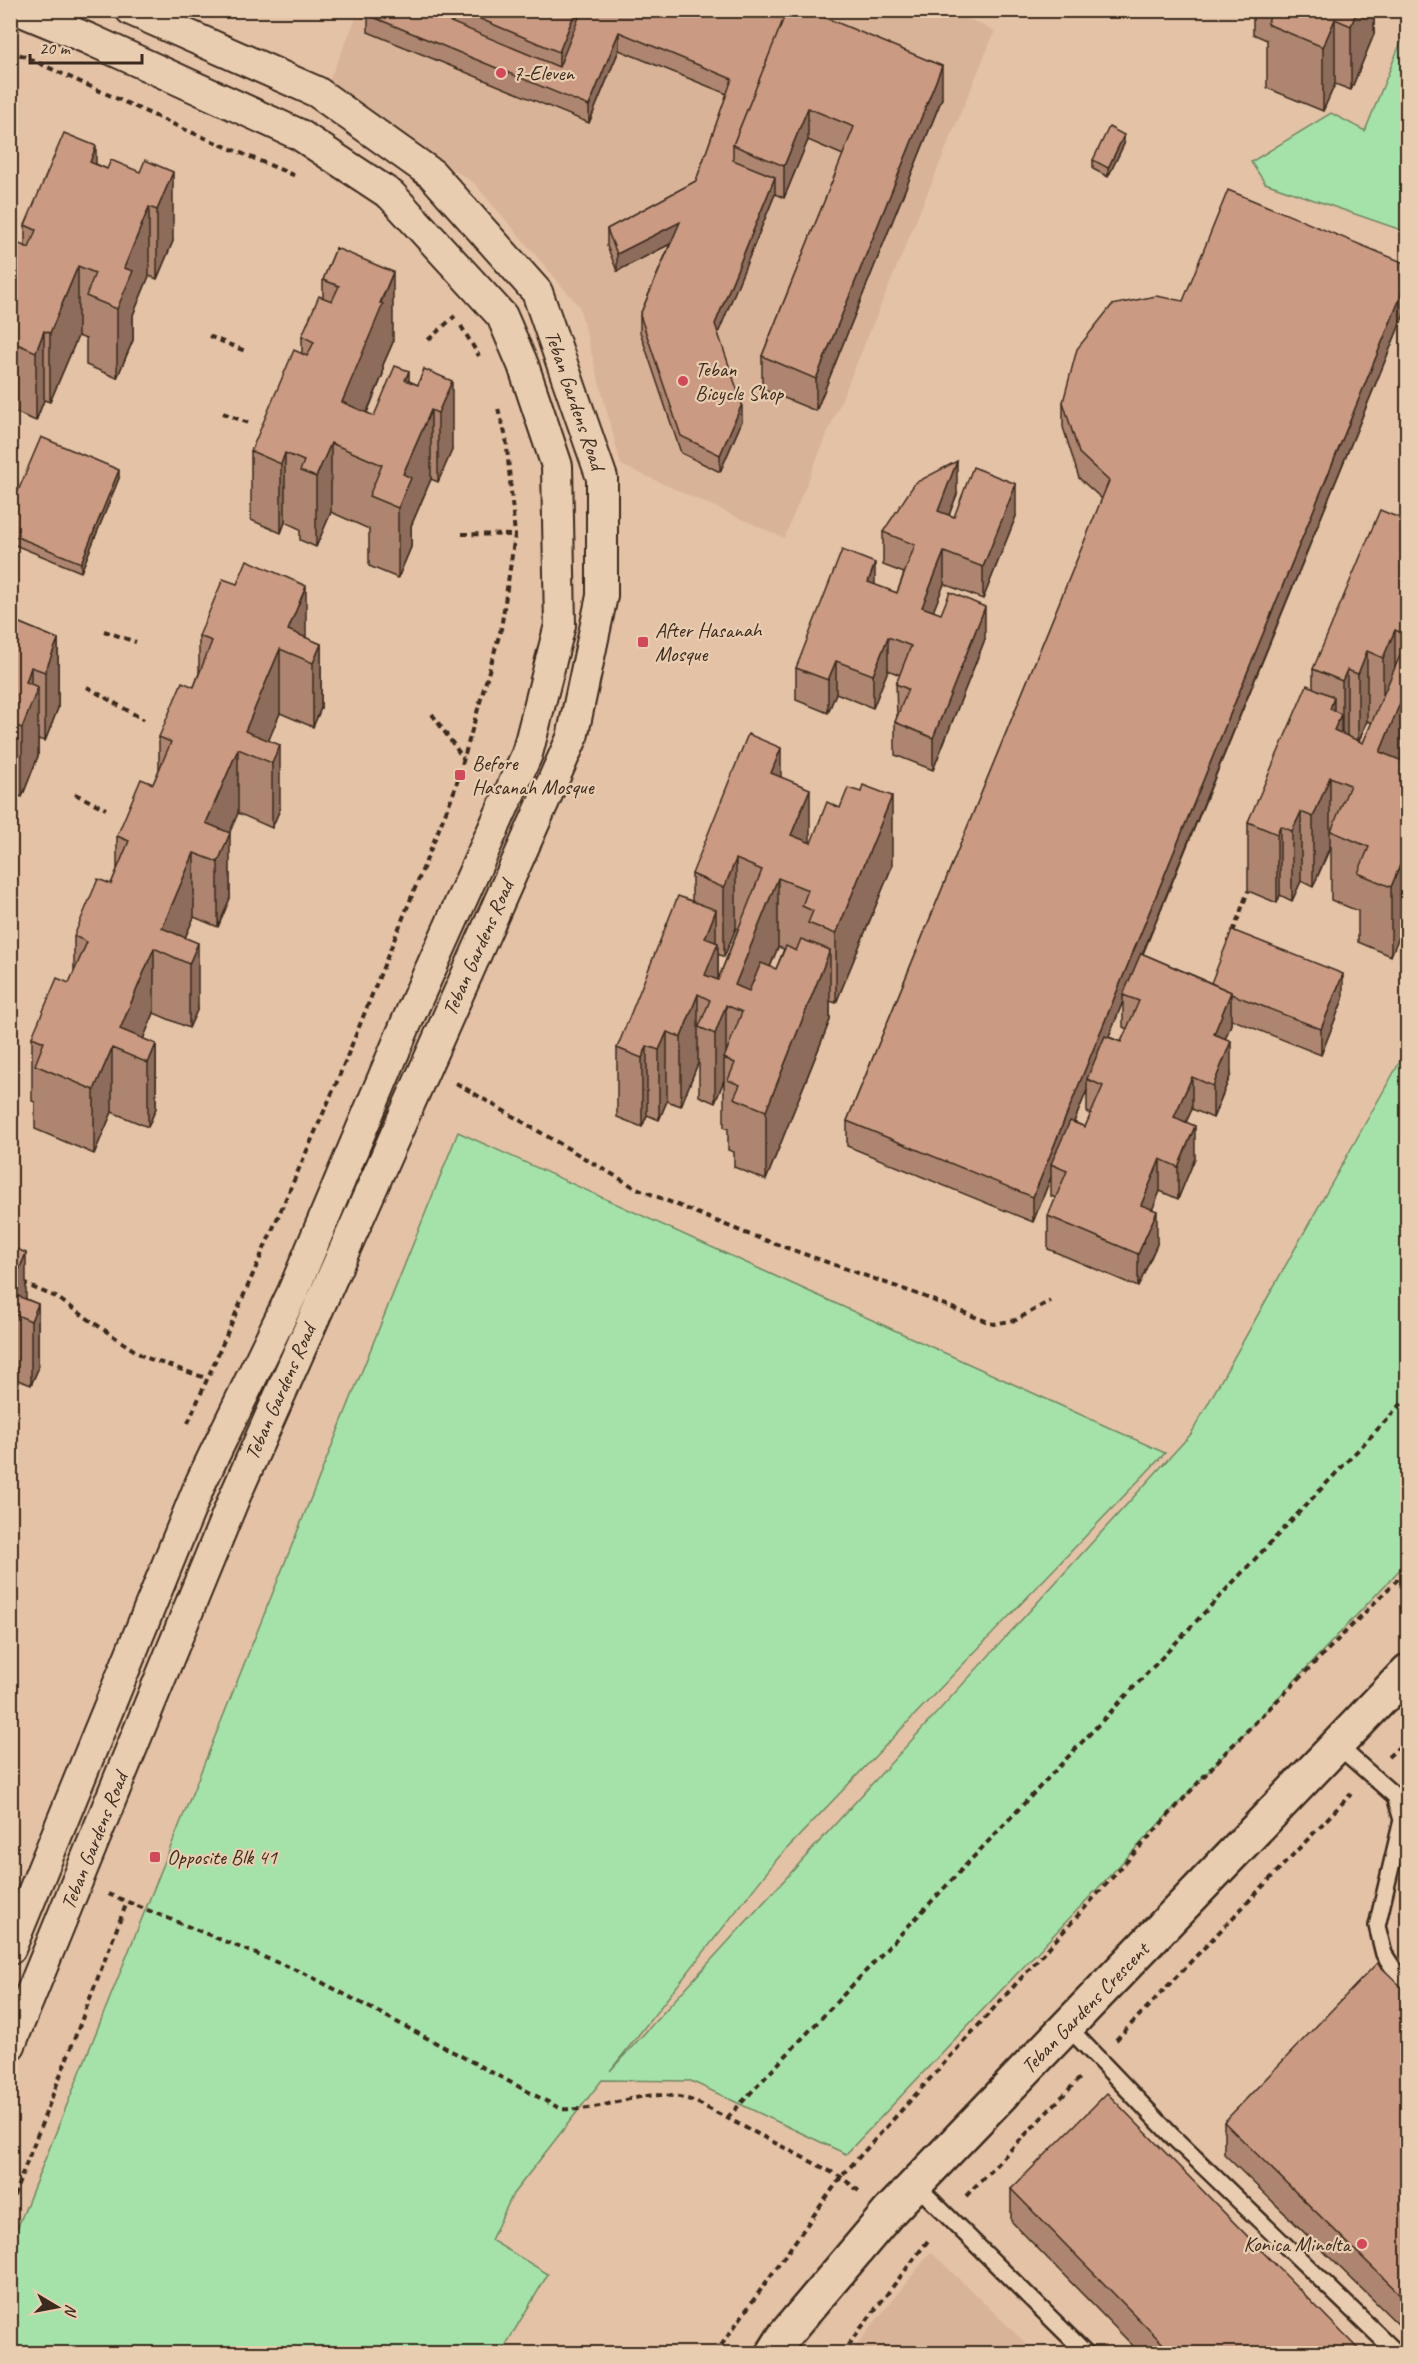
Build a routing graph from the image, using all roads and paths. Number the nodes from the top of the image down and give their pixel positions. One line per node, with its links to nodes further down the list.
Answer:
1 (19, 10): 32 (street, Teban Gardens Road)
2 (132, 10): 33 (street, Teban Gardens Road)
3 (10, 50): 4 (path)
4 (305, 180)
5 (448, 307): 6 (path)
6 (455, 316): 8 (path); 10 (path)
7 (209, 336): 9 (path)
8 (428, 340)
9 (245, 351)
10 (481, 360)
11 (496, 403): 15 (path)
12 (224, 413): 13 (path)
13 (248, 423)
14 (462, 534): 15 (path)
15 (515, 535): 21 (path)
16 (104, 631): 17 (path)
17 (136, 642)
18 (87, 687): 20 (path)
19 (432, 714): 21 (path)
20 (144, 720)
21 (463, 759): 29 (path)
22 (75, 794): 23 (path)
23 (106, 809)
24 (1248, 891): 25 (path)
25 (1232, 935)
26 (455, 1083): 28 (path)
27 (20, 1282): 29 (path)
28 (1050, 1301)
29 (206, 1378): 30 (path)
30 (214, 1382)
31 (1407, 1397): 47 (path)
32 (201, 1482): 33 (street); 42 (street, Teban Gardens Road)
33 (235, 1496): 40 (street, Teban Gardens Road)
34 (1407, 1569): 48 (path)
35 (1407, 1671): 37 (street, Teban Gardens Crescent)
36 (1407, 1739): 38 (path)
37 (1336, 1744): 38 (lane); 44 (street, Teban Gardens Crescent)
38 (1370, 1774): 39 (lane); 46 (path)
39 (1403, 1804): 43 (lane)
40 (77, 1882): 41 (path); 45 (street, Teban Gardens Road)
41 (126, 1902): 47 (path); 50 (path)
42 (10, 1949)
43 (1407, 1984)
44 (1067, 2026): 46 (lane); 49 (street, Teban Gardens Crescent)
45 (10, 2045)
46 (1098, 2059): 52 (path); 57 (lane)
47 (727, 2118): 48 (path)
48 (841, 2177): 51 (path); 53 (path)
49 (916, 2185): 51 (street, Teban Gardens Crescent); 52 (lane)
50 (10, 2206)
51 (889, 2212): 54 (street, Teban Gardens Crescent)
52 (947, 2216): 55 (path); 56 (lane)
53 (715, 2354)
54 (773, 2354)
55 (841, 2354)
56 (1087, 2354)
57 (1398, 2354)

